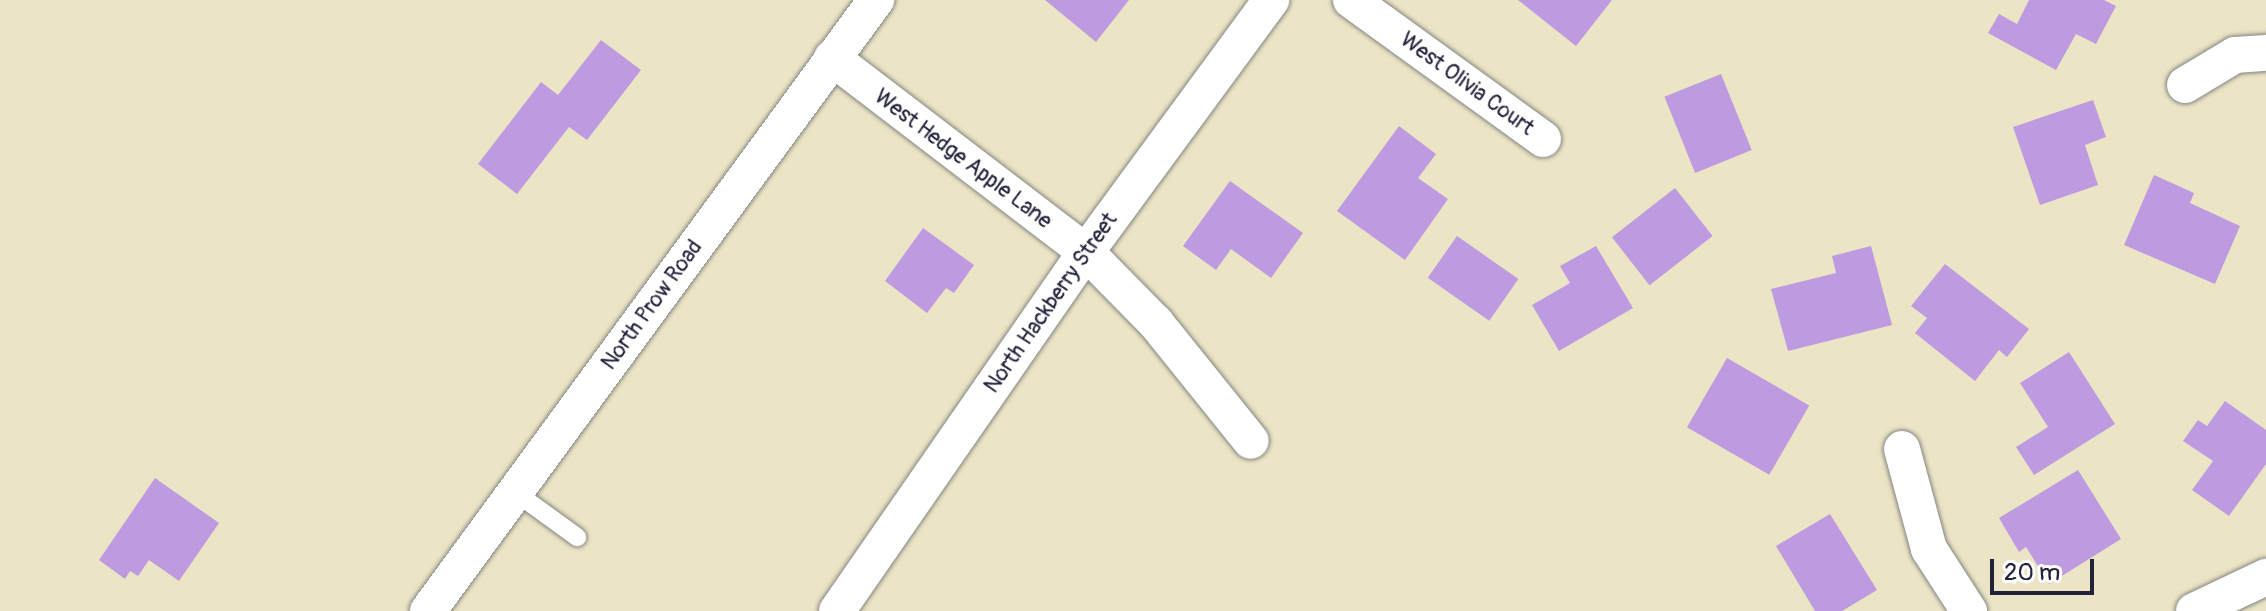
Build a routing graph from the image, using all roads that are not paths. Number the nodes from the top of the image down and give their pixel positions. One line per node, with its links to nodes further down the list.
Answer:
1 (876, 0): 5 (street, North Prow Road)
2 (1271, 0): 8 (street, North Hackberry Street)
3 (1351, 0): 7 (street, West Olivia Court)
4 (2266, 53): 6 (street)
5 (832, 58): 8 (street, West Hedge Apple Lane); 11 (street, North Prow Road)
6 (2185, 85)
7 (1543, 139)
8 (1086, 252): 9 (street, West Hedge Apple Lane); 16 (street, North Hackberry Street)
9 (1251, 441)
10 (1902, 449): 17 (street)
11 (515, 492): 12 (lane); 15 (street, North Prow Road)
12 (577, 537)
13 (2266, 577): 14 (street)
14 (2207, 607)
15 (428, 611)
16 (837, 611)
17 (1969, 611)

